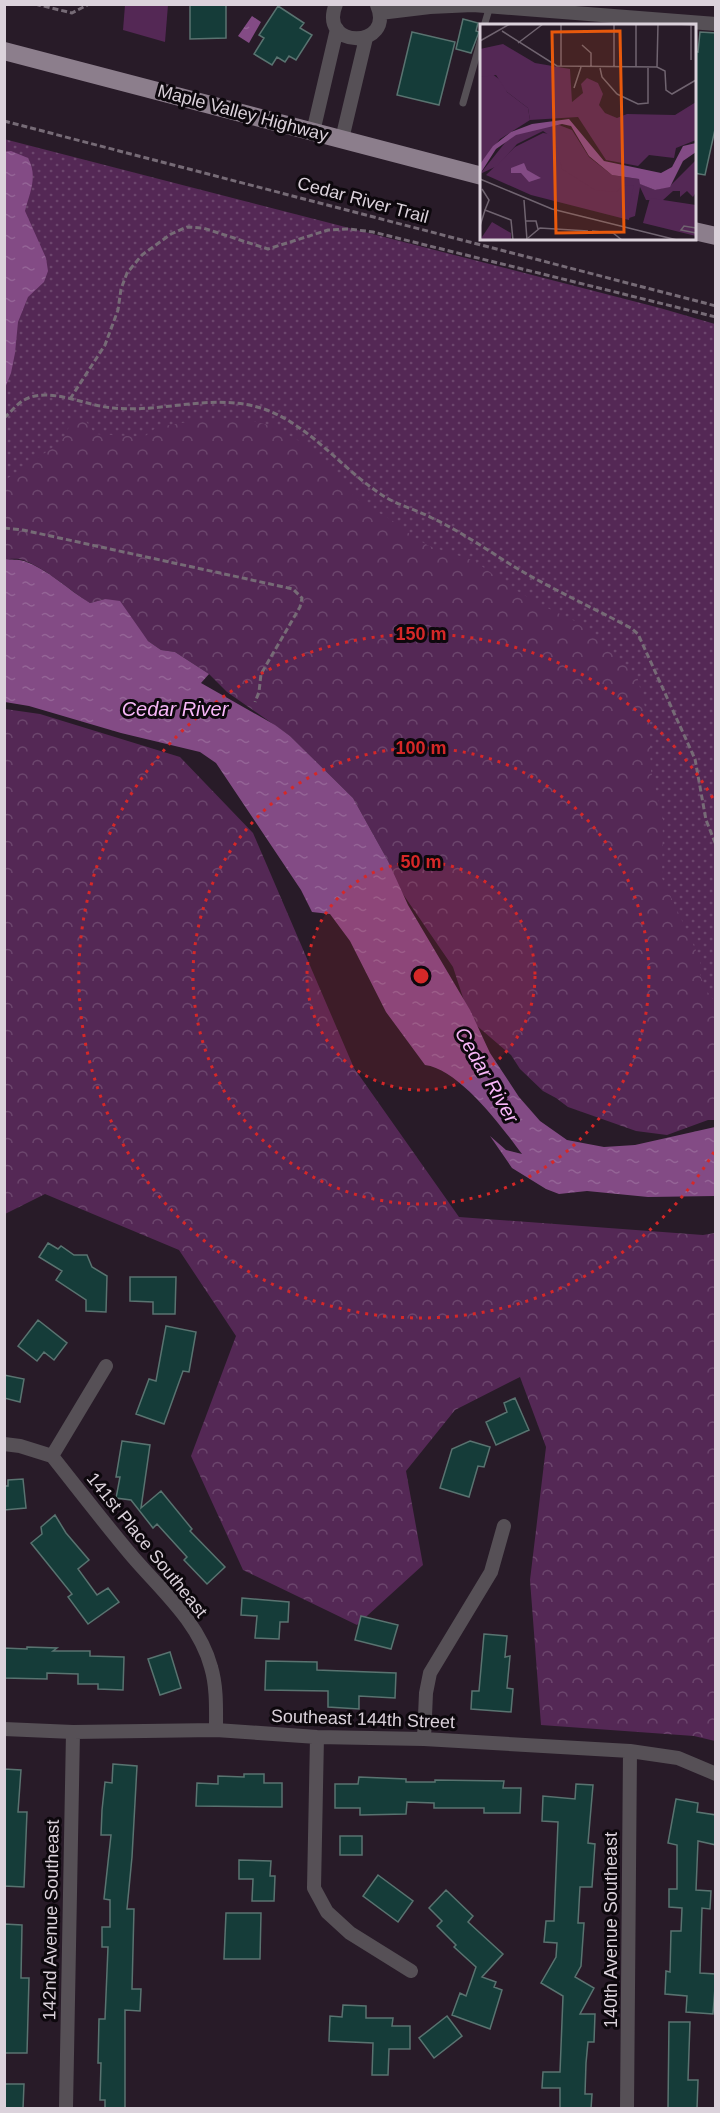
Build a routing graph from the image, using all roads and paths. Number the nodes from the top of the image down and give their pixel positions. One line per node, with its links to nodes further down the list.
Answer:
1 (35, 4): 2 (path)
2 (89, 4)
3 (332, 6): 9 (street)
4 (490, 6): 5 (street); 6 (street); 7 (lane)
5 (379, 9): 10 (street)
6 (654, 22): 8 (street)
7 (485, 24)
8 (716, 24)
9 (337, 29): 10 (street); 15 (street)
10 (366, 38): 16 (street)
11 (480, 43): 13 (lane)
12 (4, 51): 15 (main road, Maple Valley Highway)
13 (463, 103)
14 (4, 121): 20 (path, Cedar River Trail)
15 (313, 132): 16 (main road, Maple Valley Highway)
16 (342, 139): 17 (main road, Maple Valley Highway)
17 (480, 175)
18 (696, 231): 19 (main road)
19 (716, 236)
20 (716, 306)
21 (716, 317): 22 (path)
22 (70, 399): 23 (path); 26 (path)
23 (4, 418)
24 (4, 528): 25 (path)
25 (255, 702)
26 (716, 845)
27 (106, 1366): 29 (street)
28 (4, 1444): 29 (street)
29 (52, 1456): 32 (street, 141st Place Southeast)
30 (504, 1526): 35 (street)
31 (4, 1729): 33 (street, Southeast 144th Street)
32 (216, 1730): 33 (street, Southeast 144th Street); 34 (street, Southeast 144th Street)
33 (73, 1732): 39 (street, 142nd Avenue Southeast)
34 (318, 1737): 35 (street, Southeast 144th Street); 38 (street)
35 (424, 1739): 36 (street, Southeast 144th Street)
36 (630, 1751): 37 (street, Southeast 144th Street); 40 (street, 140th Avenue Southeast)
37 (716, 1774)
38 (411, 1971)
39 (66, 2109)
40 (627, 2109)

